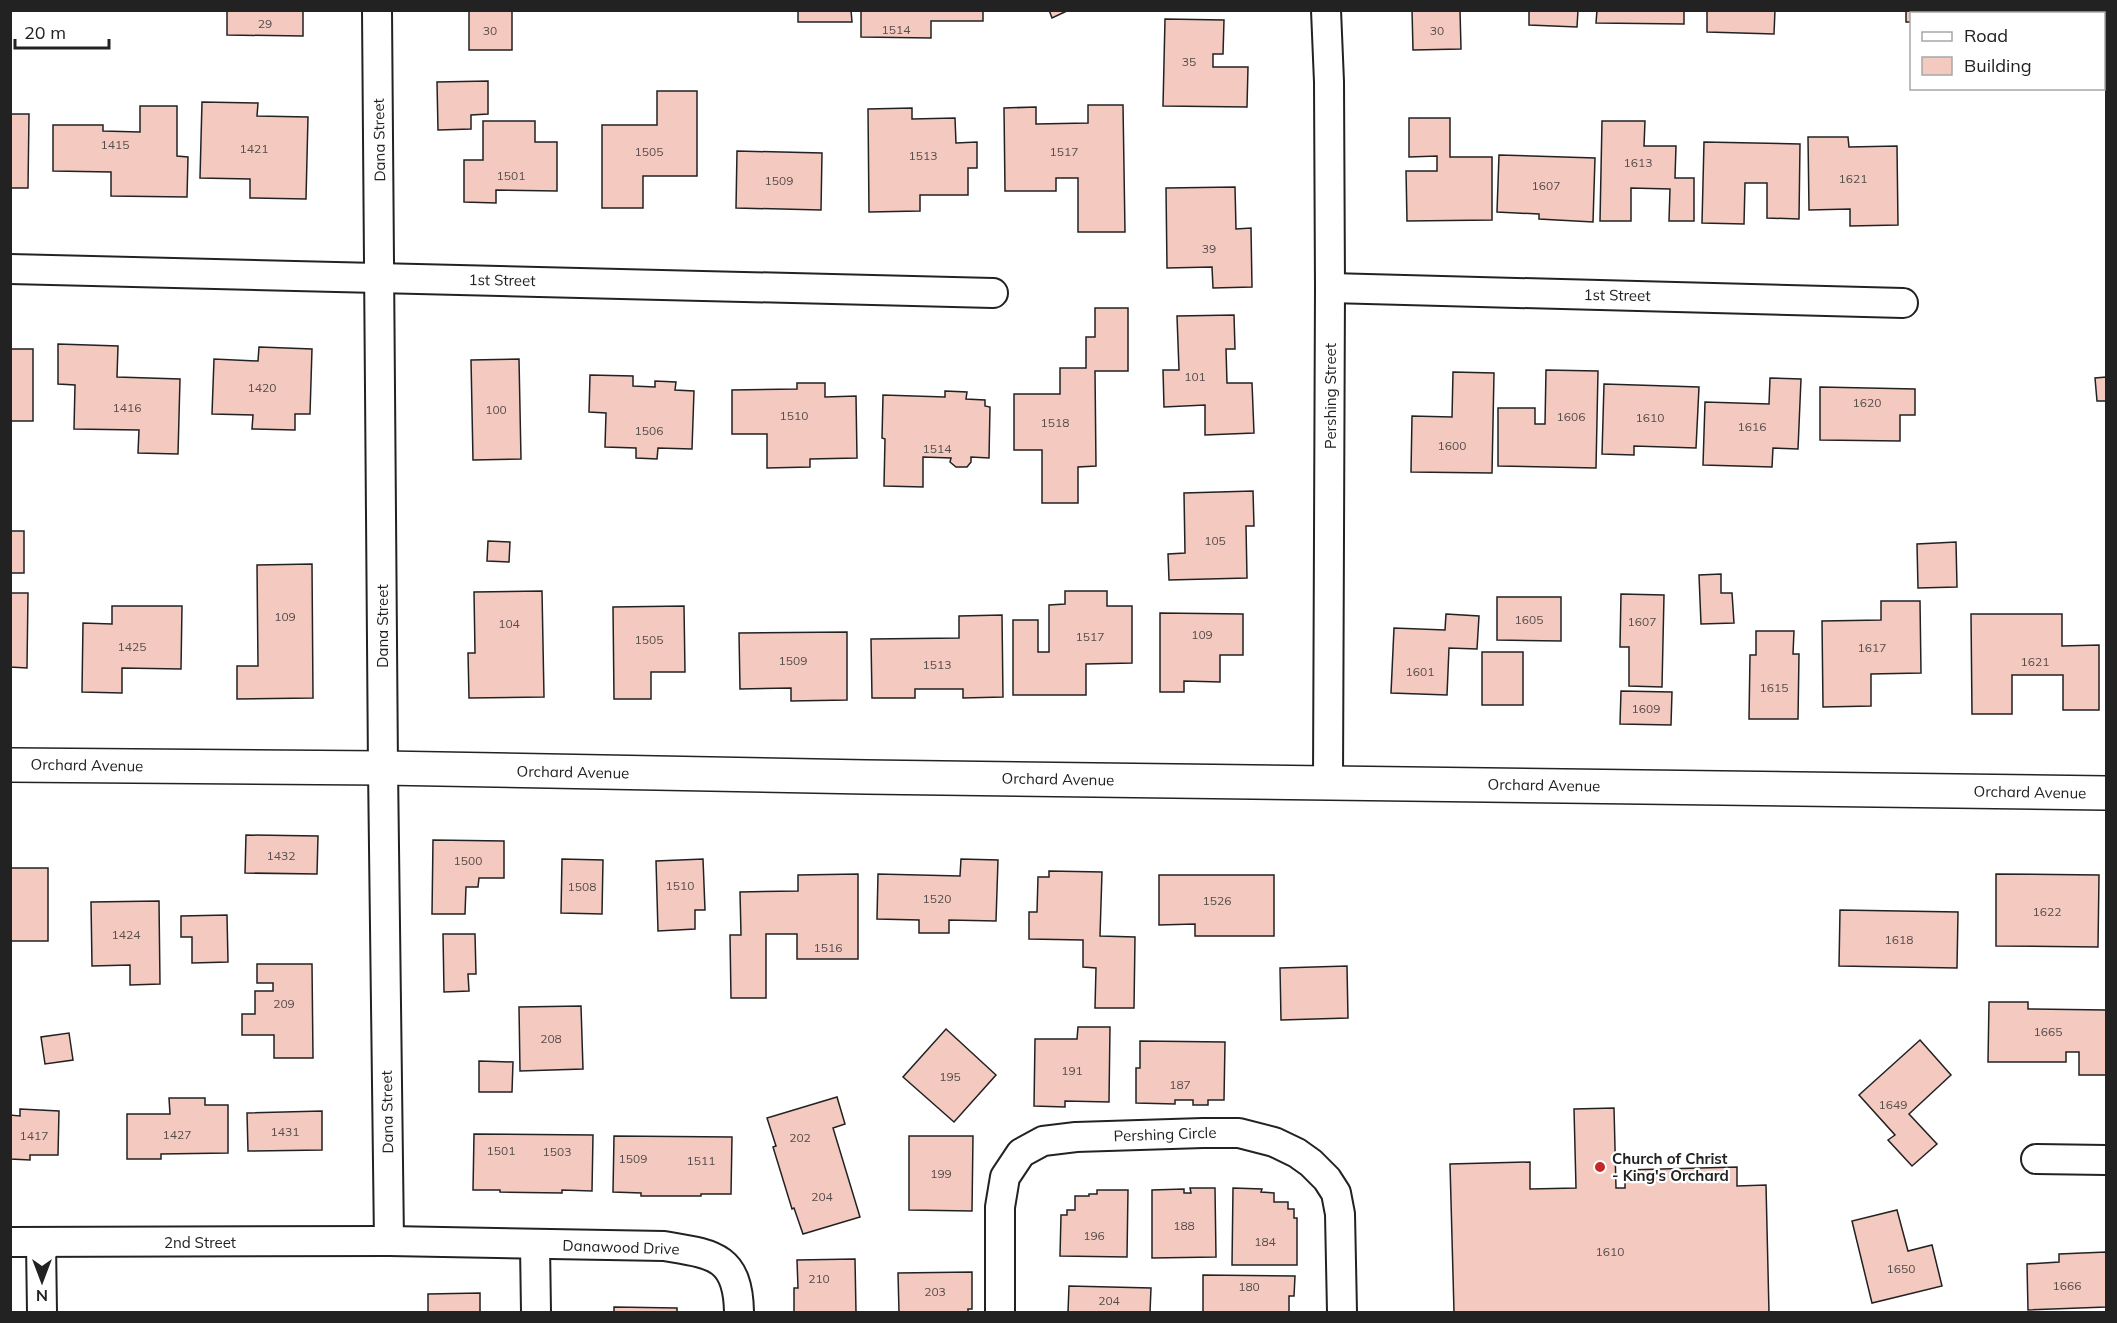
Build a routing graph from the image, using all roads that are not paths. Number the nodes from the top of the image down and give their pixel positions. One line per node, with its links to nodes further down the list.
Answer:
1 (377, 10): 4 (street, Dana Street)
2 (1326, 10): 5 (street, Pershing Street)
3 (10, 269): 4 (street, 1st Street)
4 (380, 277): 6 (street, 1st Street); 9 (street, Dana Street)
5 (1330, 288): 7 (street, 1st Street); 10 (street, Pershing Street)
6 (993, 293)
7 (1903, 303)
8 (10, 765): 9 (street, Orchard Avenue)
9 (383, 768): 10 (street, Orchard Avenue); 14 (street, Dana Street)
10 (1328, 782): 11 (street, Orchard Avenue)
11 (2106, 793)
12 (2036, 1159): 13 (street)
13 (2106, 1160)
14 (389, 1241): 16 (street, 2nd Street); 17 (street, Danawood Drive)
15 (10, 1242): 16 (street, 2nd Street)
16 (41, 1243): 18 (street)
17 (535, 1245): 19 (street); 20 (street, Danawood Drive)
18 (42, 1312)
19 (536, 1312)
20 (739, 1312)
21 (1000, 1312): 22 (street, Pershing Circle)
22 (1342, 1312)

